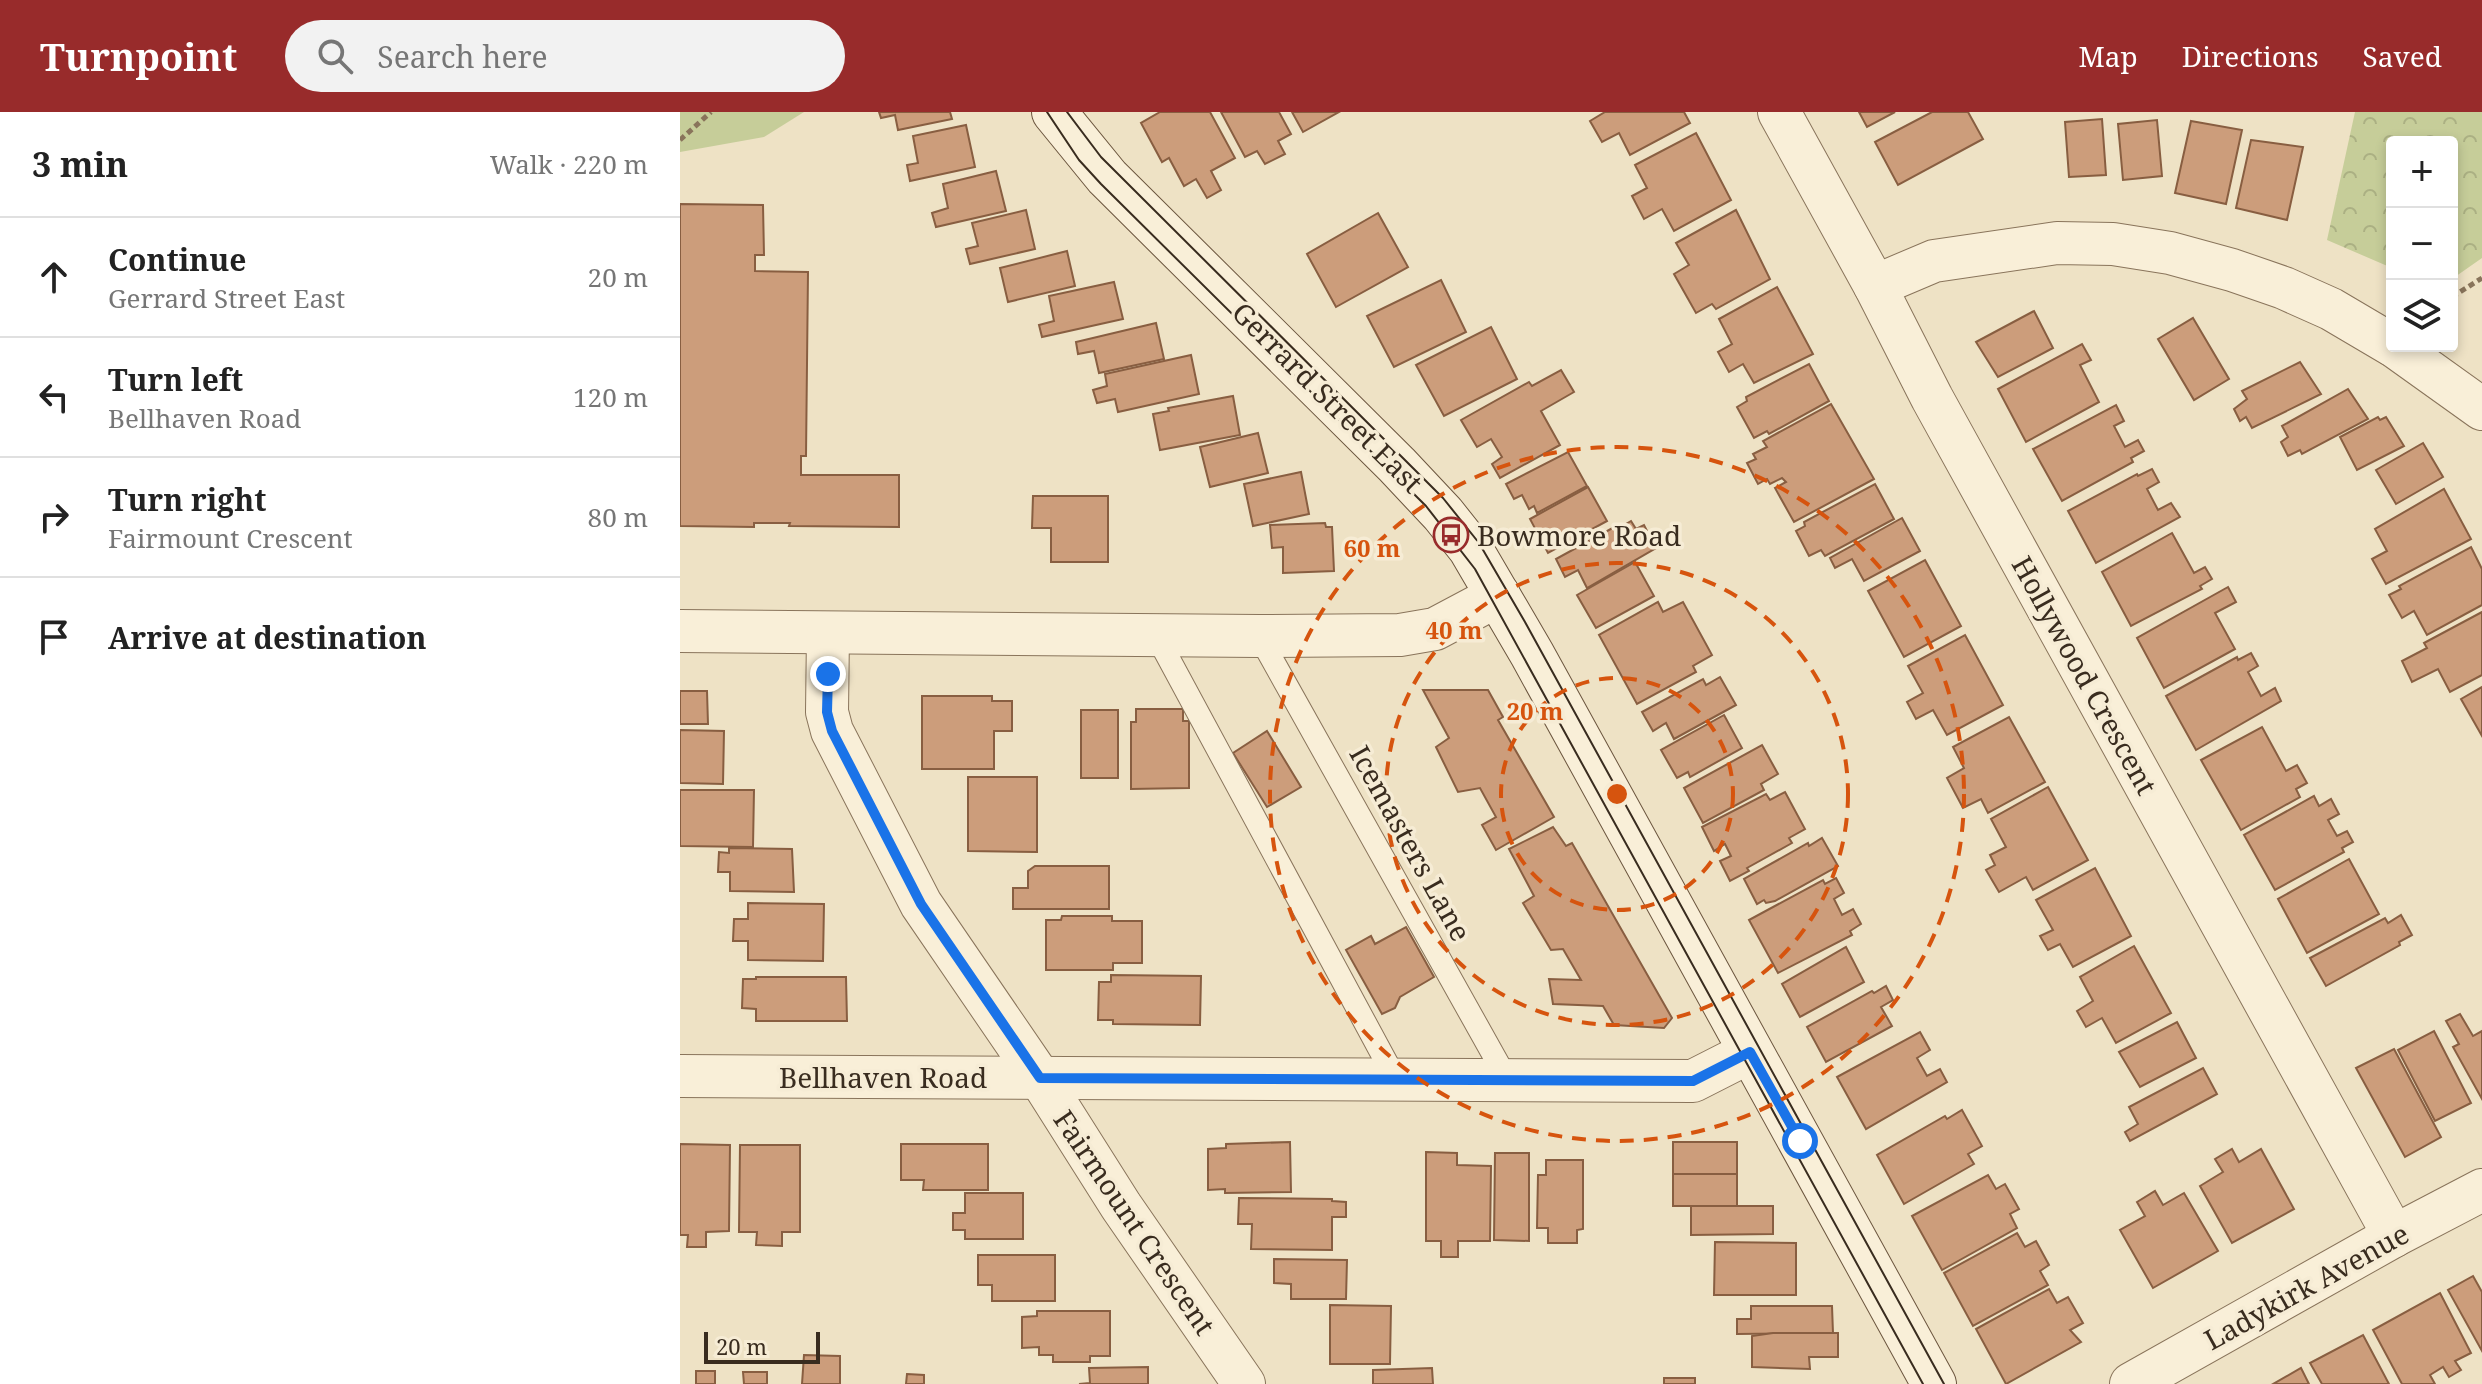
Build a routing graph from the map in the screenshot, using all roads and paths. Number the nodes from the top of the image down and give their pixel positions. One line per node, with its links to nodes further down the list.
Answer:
1 (711, 112): 4 (path)
2 (1054, 112): 11 (main road, Gerrard Street East)
3 (1779, 112): 6 (street, Hollywood Crescent)
4 (680, 140)
5 (2482, 278): 7 (path)
6 (1875, 286): 8 (street); 22 (street, Hollywood Crescent)
7 (2458, 293)
8 (2386, 341)
9 (2403, 352): 10 (street)
10 (2482, 409)
11 (1499, 595): 15 (street); 16 (main road, Gerrard Street East)
12 (680, 631): 13 (street)
13 (828, 633): 14 (street); 18 (street, Fairmount Crescent)
14 (1156, 635): 15 (street); 19 (lane)
15 (1259, 636): 20 (lane, Icemasters Lane)
16 (1750, 1052): 20 (street, Bellhaven Road); 24 (main road, Gerrard Street East)
17 (680, 1076): 18 (street, Bellhaven Road)
18 (1040, 1078): 19 (street, Bellhaven Road); 23 (street, Fairmount Crescent)
19 (1396, 1080): 20 (street, Bellhaven Road)
20 (1508, 1081)
21 (2482, 1190): 22 (street, Ladykirk Avenue)
22 (2394, 1236): 25 (street, Ladykirk Avenue)
23 (1244, 1384)
24 (1934, 1384)
25 (2131, 1384)

